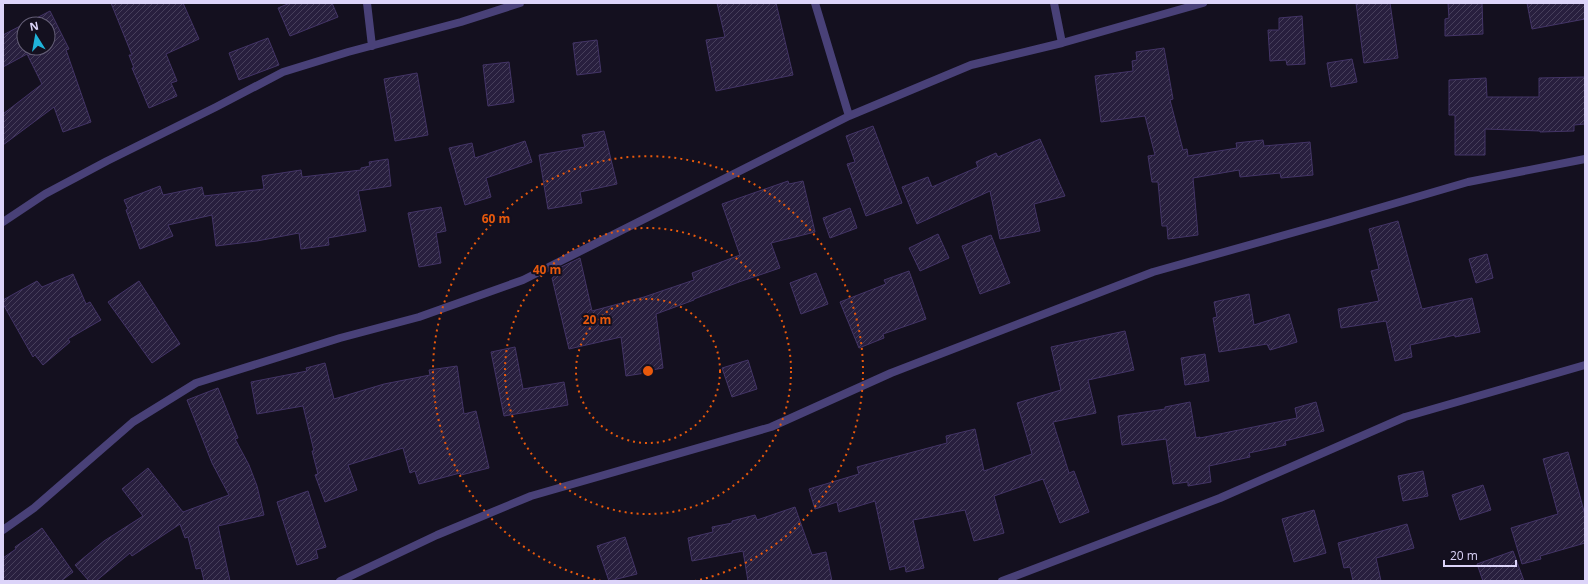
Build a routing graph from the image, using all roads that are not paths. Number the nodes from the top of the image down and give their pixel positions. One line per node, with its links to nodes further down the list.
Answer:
1 (367, 3): 7 (street)
2 (520, 3): 7 (street)
3 (815, 3): 8 (street)
4 (1054, 3): 6 (street)
5 (1203, 3): 6 (street)
6 (1062, 43): 8 (street)
7 (372, 46): 10 (street)
8 (849, 116): 12 (street)
9 (1585, 159): 13 (street)
10 (3, 222)
11 (1585, 364): 14 (street)
12 (3, 530)
13 (340, 581)
14 (1002, 581)

